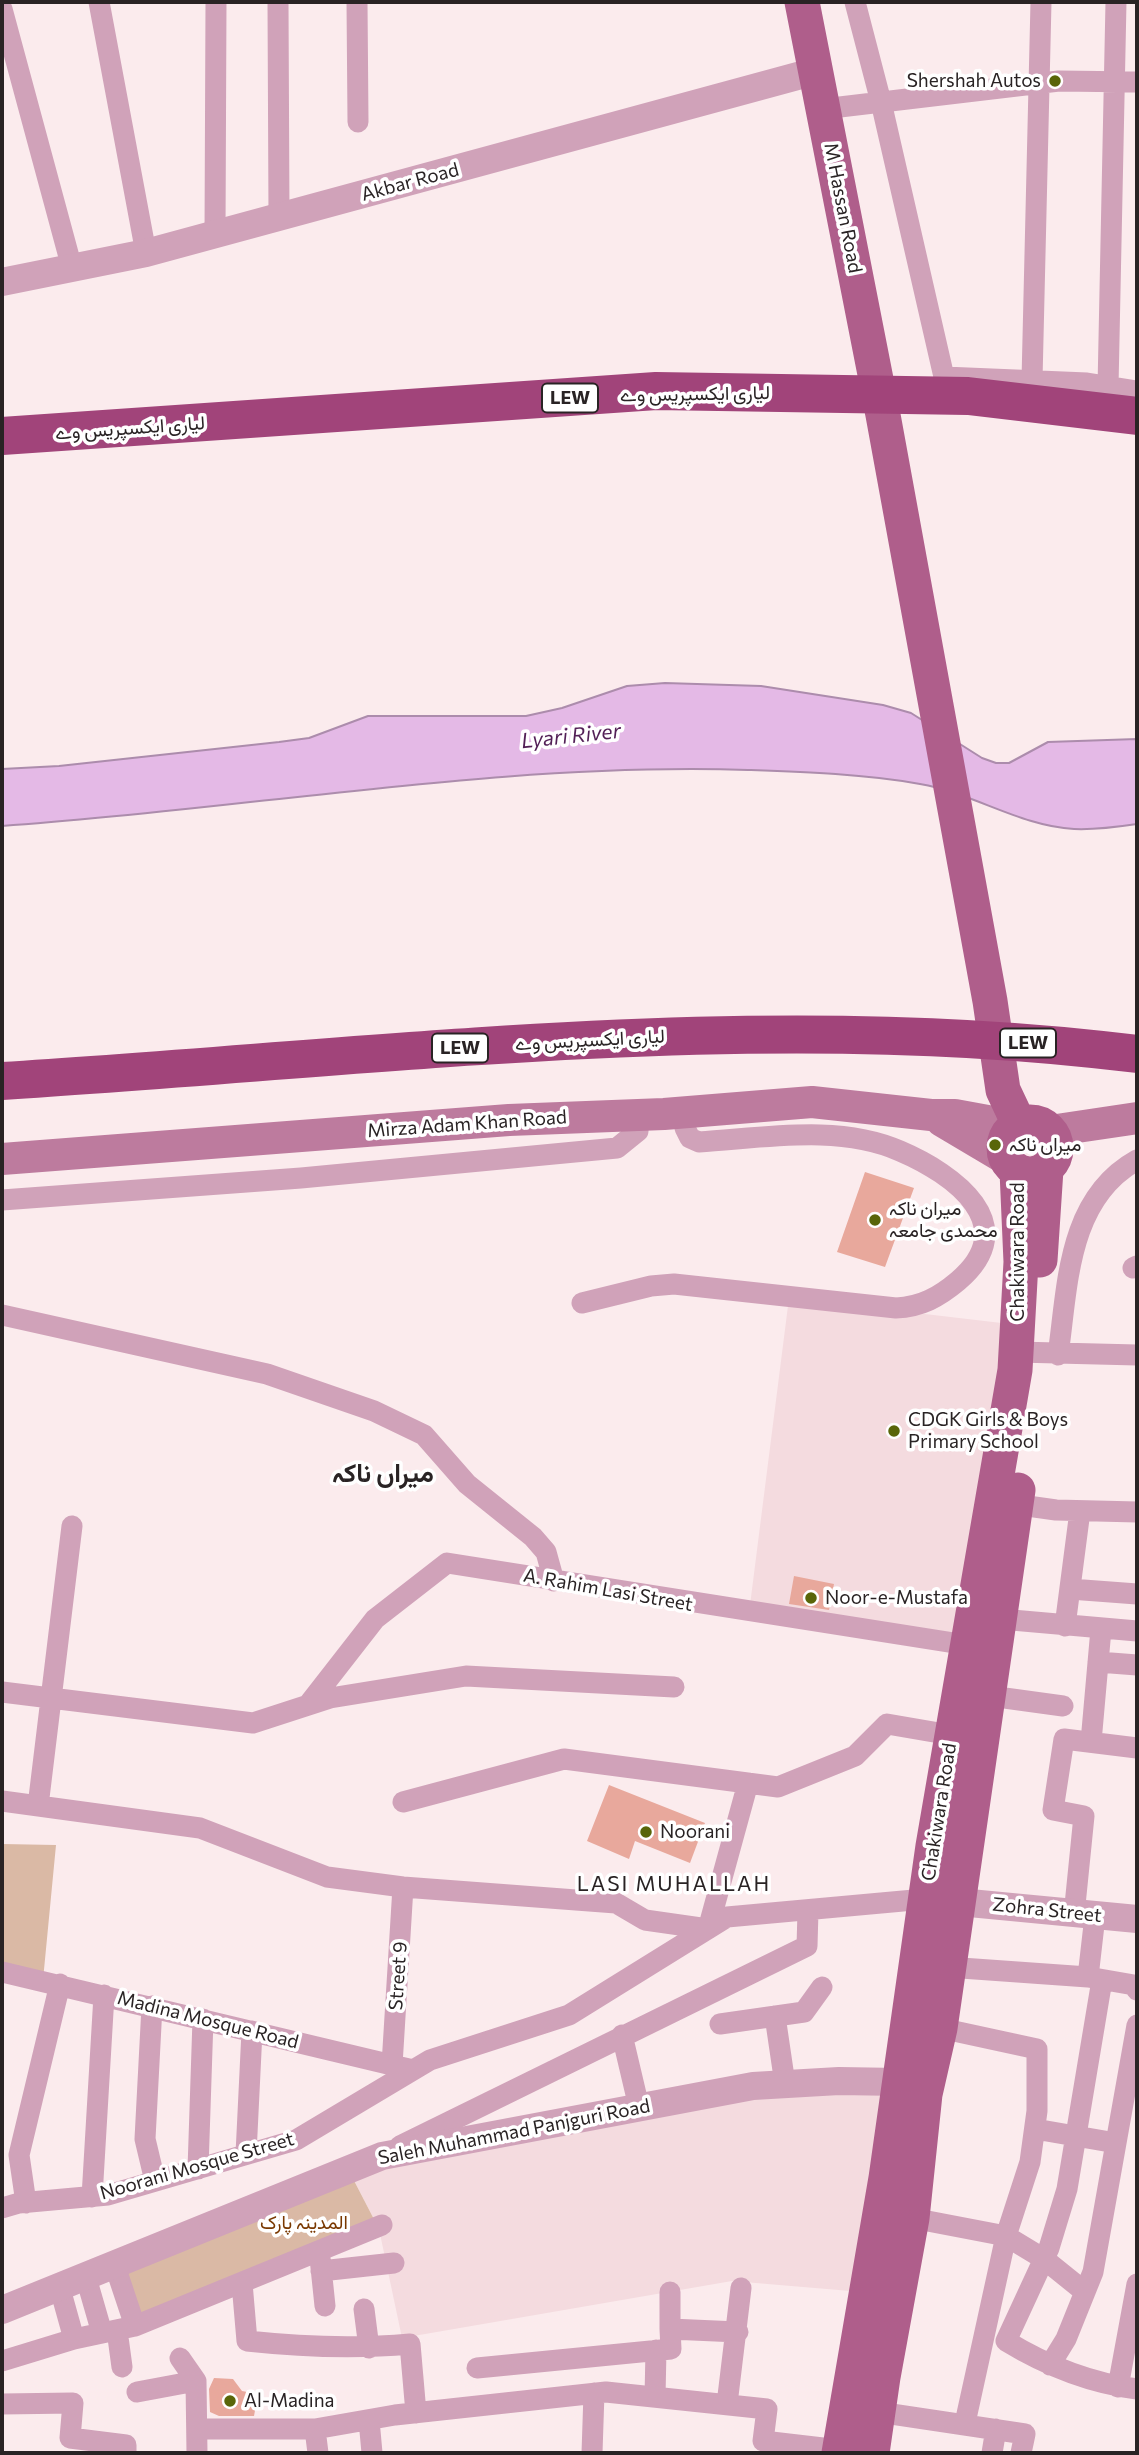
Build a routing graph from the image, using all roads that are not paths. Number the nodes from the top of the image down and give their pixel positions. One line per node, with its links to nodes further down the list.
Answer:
1 (99, 2): 19 (street)
2 (216, 2): 18 (street)
3 (278, 2): 17 (street)
4 (357, 2): 16 (street)
5 (802, 2): 10 (main road, M Hassan Road)
6 (855, 2): 14 (street)
7 (1041, 2): 13 (street)
8 (1116, 2): 11 (street)
9 (2, 9): 20 (street)
10 (816, 71): 15 (main road, M Hassan Road); 17 (street, Akbar Road)
11 (1114, 82): 12 (street); 13 (street); 23 (street)
12 (1137, 82)
13 (1040, 83): 14 (street); 22 (street)
14 (881, 102): 15 (street); 22 (street)
15 (823, 108): 32 (main road, M Hassan Road)
16 (358, 122)
17 (279, 217): 18 (street, Akbar Road)
18 (215, 234): 19 (street, Akbar Road)
19 (146, 253): 20 (street, Akbar Road)
20 (72, 268): 21 (street, Akbar Road)
21 (2, 282)
22 (1032, 380): 23 (street)
23 (1108, 387): 24 (street)
24 (1137, 391)
25 (1137, 416): 26 (highway, لیاری ایکسپریس وے / LEW)
26 (2, 436)
27 (1137, 1054): 28 (highway, لیاری ایکسپریس وے / LEW)
28 (2, 1081)
29 (685, 1112): 30 (main road, Mirza Adam Khan Road); 32 (main road, Mirza Adam Khan Road); 36 (street)
30 (639, 1116): 33 (main road, Mirza Adam Khan Road); 35 (street)
31 (1137, 1118): 32 (main road, Mirza Adam Khan Road)
32 (1025, 1147): 38 (main road, Chakiwara Road)
33 (2, 1159)
34 (1137, 1160): 38 (street)
35 (2, 1200)
36 (582, 1303)
37 (2, 1315): 44 (street)
38 (1036, 1354): 39 (street); 40 (main road, Chakiwara Road)
39 (1137, 1355)
40 (1005, 1503): 41 (street); 48 (main road, Chakiwara Road)
41 (1080, 1511): 42 (street); 45 (street)
42 (1137, 1512)
43 (72, 1526): 56 (street)
44 (554, 1581): 48 (street, A. Rahim Lasi Street); 57 (street, A. Rahim Lasi Street)
45 (1070, 1589): 46 (street); 47 (street)
46 (1137, 1594)
47 (1065, 1626): 48 (street, A. Rahim Lasi Street); 49 (street, A. Rahim Lasi Street)
48 (980, 1627): 55 (main road, Chakiwara Road); 59 (main road, Chakiwara Road)
49 (1101, 1629): 50 (street, A. Rahim Lasi Street); 51 (street)
50 (1137, 1632)
51 (1098, 1662): 52 (street); 60 (street)
52 (1137, 1665)
53 (674, 1688): 57 (street)
54 (2, 1692): 56 (street)
55 (990, 1696): 58 (street); 67 (main road, Chakiwara Road)
56 (53, 1699): 57 (street); 65 (street)
57 (308, 1705)
58 (1063, 1706)
59 (951, 1735): 62 (street); 67 (main road, Chakiwara Road)
60 (1090, 1742): 61 (street); 69 (street)
61 (1137, 1748)
62 (748, 1783): 64 (street); 71 (street)
63 (2, 1801): 65 (street)
64 (403, 1802)
65 (38, 1806): 66 (street)
66 (403, 1887): 71 (street); 87 (street, Street 9)
67 (941, 1900): 68 (street, Noorani Mosque Street); 69 (street, Zohra Street); 72 (main road, Chakiwara Road); 89 (main road, Chakiwara Road)
68 (808, 1912): 71 (street, Noorani Mosque Street); 86 (street)
69 (1084, 1915): 70 (street, Zohra Street); 74 (street)
70 (1137, 1919)
71 (708, 1929): 87 (street, Noorani Mosque Street)
72 (947, 1967): 74 (street); 84 (main road, Chakiwara Road)
73 (2, 1972): 75 (street, Madina Mosque Road)
74 (1095, 1978): 77 (street); 92 (street)
75 (60, 1984): 78 (street, Madina Mosque Road); 99 (street)
76 (822, 1987): 80 (street)
77 (1137, 1990)
78 (104, 1995): 79 (street, Madina Mosque Road); 98 (street)
79 (152, 2006): 81 (street, Madina Mosque Road); 97 (street)
80 (775, 2016): 82 (street); 88 (street)
81 (203, 2019): 85 (street, Madina Mosque Road); 96 (street)
82 (720, 2024)
83 (1137, 2025): 93 (street)
84 (940, 2028): 89 (main road, Chakiwara Road); 91 (street)
85 (252, 2031): 87 (street, Madina Mosque Road); 94 (street)
86 (622, 2035): 90 (street); 95 (street)
87 (402, 2067): 94 (street, Noorani Mosque Street)
88 (785, 2084): 89 (street, Saleh Muhammad Panjguri Road); 90 (street, Saleh Muhammad Panjguri Road)
89 (913, 2085): 101 (main road, Chakiwara Road); 144 (main road, Chakiwara Road)
90 (639, 2107): 95 (street, Saleh Muhammad Panjguri Road)
91 (1035, 2129): 92 (street); 103 (street)
92 (1076, 2137): 93 (street); 104 (street)
93 (1116, 2143): 114 (street)
94 (246, 2154): 96 (street, Noorani Mosque Street)
95 (382, 2156): 106 (street, Saleh Muhammad Panjguri Road)
96 (198, 2169): 97 (street, Noorani Mosque Street)
97 (155, 2181): 98 (street, Noorani Mosque Street)
98 (92, 2197): 99 (street, Noorani Mosque Street)
99 (26, 2203): 100 (street, Noorani Mosque Street)
100 (2, 2208)
101 (912, 2218): 103 (street); 136 (main road, Chakiwara Road)
102 (383, 2225): 105 (street)
103 (1006, 2236): 104 (street); 139 (street)
104 (1044, 2259): 114 (street); 126 (street)
105 (320, 2262): 107 (street); 109 (street); 115 (street)
106 (114, 2263): 108 (street, Saleh Muhammad Panjguri Road); 119 (street)
107 (394, 2263)
108 (85, 2274): 111 (street, Saleh Muhammad Panjguri Road); 119 (street)
109 (242, 2283): 119 (street); 122 (street)
110 (1137, 2284): 130 (street)
111 (59, 2285): 117 (street, Saleh Muhammad Panjguri Road); 121 (street)
112 (741, 2288): 120 (street)
113 (670, 2292): 118 (street)
114 (1086, 2292): 126 (street)
115 (325, 2306)
116 (364, 2309): 122 (street)
117 (2, 2310)
118 (670, 2329): 120 (street); 123 (street)
119 (118, 2330): 121 (street); 127 (street)
120 (737, 2332): 135 (street)
121 (74, 2339): 125 (street)
122 (369, 2348): 137 (street)
123 (656, 2350): 128 (street); 133 (street)
124 (180, 2358): 129 (street)
125 (2, 2361)
126 (1050, 2365): 130 (street)
127 (122, 2367)
128 (477, 2368)
129 (196, 2381): 131 (street); 140 (street)
130 (1128, 2388)
131 (137, 2392)
132 (594, 2393): 133 (street); 137 (street); 149 (street)
133 (655, 2397): 135 (street)
134 (2, 2404): 145 (street)
135 (727, 2404): 143 (street)
136 (878, 2412): 139 (street); 144 (main road, Chakiwara Road)
137 (416, 2413): 138 (street)
138 (369, 2420): 141 (street); 148 (street)
139 (965, 2423): 142 (street)
140 (197, 2429): 141 (street); 146 (street)
141 (315, 2429): 147 (street)
142 (996, 2429): 150 (street); 151 (street)
143 (788, 2449): 144 (street)
144 (850, 2452)
145 (126, 2453)
146 (197, 2453)
147 (318, 2453)
148 (372, 2453)
149 (592, 2453)
150 (992, 2453)
151 (1021, 2453)

